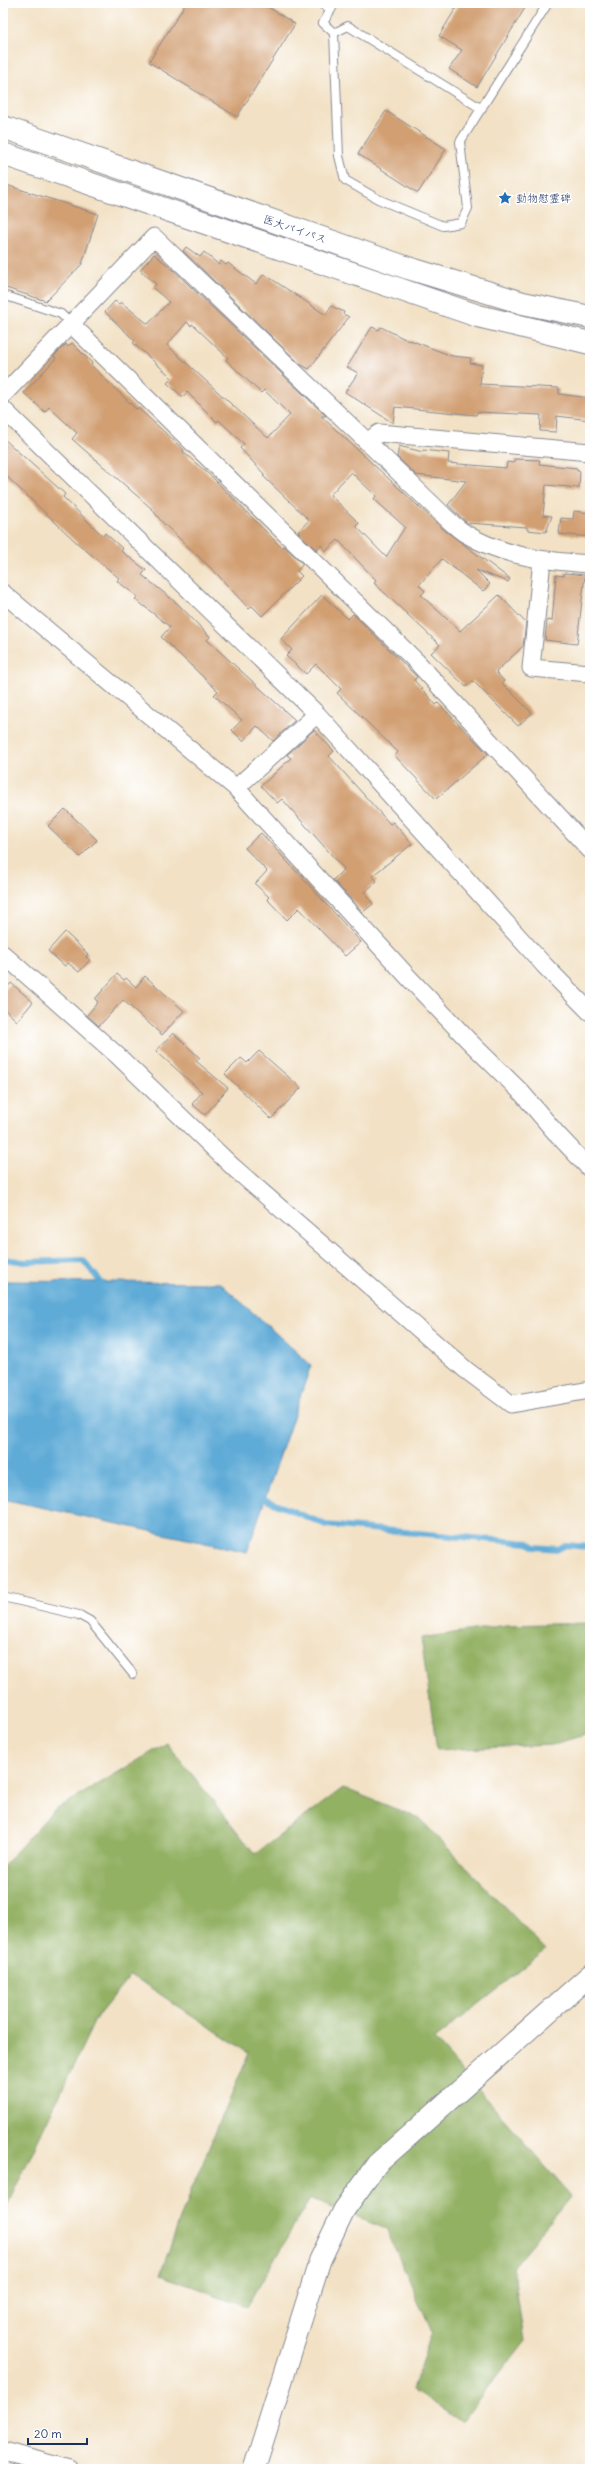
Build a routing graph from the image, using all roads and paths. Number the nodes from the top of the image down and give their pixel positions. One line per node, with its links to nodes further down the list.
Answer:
1 (320, 3): 3 (lane)
2 (548, 3): 5 (lane)
3 (333, 6): 4 (lane)
4 (334, 33): 5 (lane); 5 (lane)
5 (482, 109)
6 (3, 128): 9 (main road, 医大バイパス)
7 (3, 154): 11 (main road)
8 (3, 295): 10 (lane)
9 (590, 317)
10 (72, 325): 12 (street); 14 (street); 22 (street)
11 (590, 343)
12 (3, 394)
13 (3, 409): 20 (street)
14 (367, 442): 15 (street); 16 (street)
15 (590, 452)
16 (542, 560): 17 (street); 19 (street)
17 (590, 564)
18 (3, 593): 21 (street)
19 (590, 674)
20 (317, 714): 21 (street); 24 (street)
21 (236, 788): 25 (street)
22 (590, 850)
23 (3, 954): 26 (street)
24 (590, 1012)
25 (590, 1169)
26 (590, 1390)
27 (3, 1597): 28 (lane)
28 (133, 1674)
29 (590, 1975): 32 (street)
30 (3, 2451): 31 (street)
31 (69, 2469)
32 (254, 2469)

